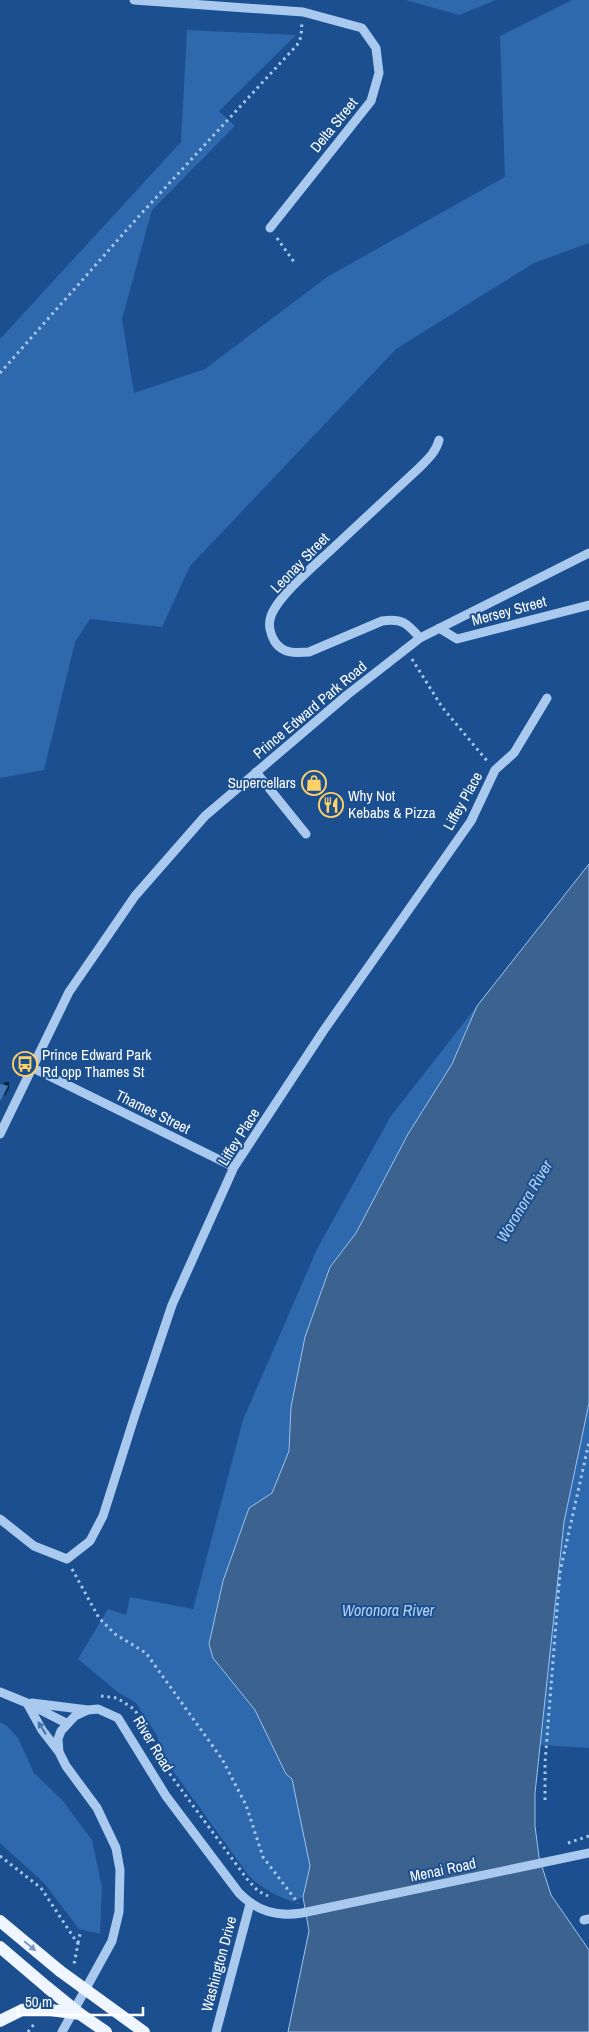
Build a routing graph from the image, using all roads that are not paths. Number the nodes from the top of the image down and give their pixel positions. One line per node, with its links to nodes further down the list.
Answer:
1 (134, 0): 2 (street, Delta Street)
2 (270, 228)
3 (439, 440): 7 (street, Leonay Street)
4 (589, 553): 6 (street, Prince Edward Park Road)
5 (589, 605): 6 (street, Mersey Street)
6 (439, 628): 7 (street, Prince Edward Park Road)
7 (420, 638): 9 (street, Prince Edward Park Road)
8 (547, 698): 13 (street, Liffey Place)
9 (256, 772): 10 (street); 11 (street, Prince Edward Park Road)
10 (306, 834)
11 (33, 1068): 12 (street, Prince Edward Park Road); 13 (street, Thames Street)
12 (0, 1134)
13 (234, 1168): 14 (street, Liffey Place)
14 (0, 1519)
15 (0, 1692): 16 (street)
16 (27, 1703): 17 (street, River Road); 18 (street); 19 (street, one-way to 16)
17 (88, 1710): 18 (street); 21 (street, River Road)
18 (66, 1723): 19 (street)
19 (58, 1752): 27 (street)
20 (589, 1853): 22 (street, Menai Road)
21 (250, 1904): 22 (street, River Road); 30 (street, Washington Drive)
22 (302, 1913)
23 (0, 1921): 29 (main road, one-way to 29, bridge)
24 (0, 1947): 25 (main road, bridge)
25 (80, 2014): 26 (main road, bridge); 28 (main road)
26 (0, 2021)
27 (62, 2032)
28 (106, 2032)
29 (144, 2032)
30 (216, 2032)

